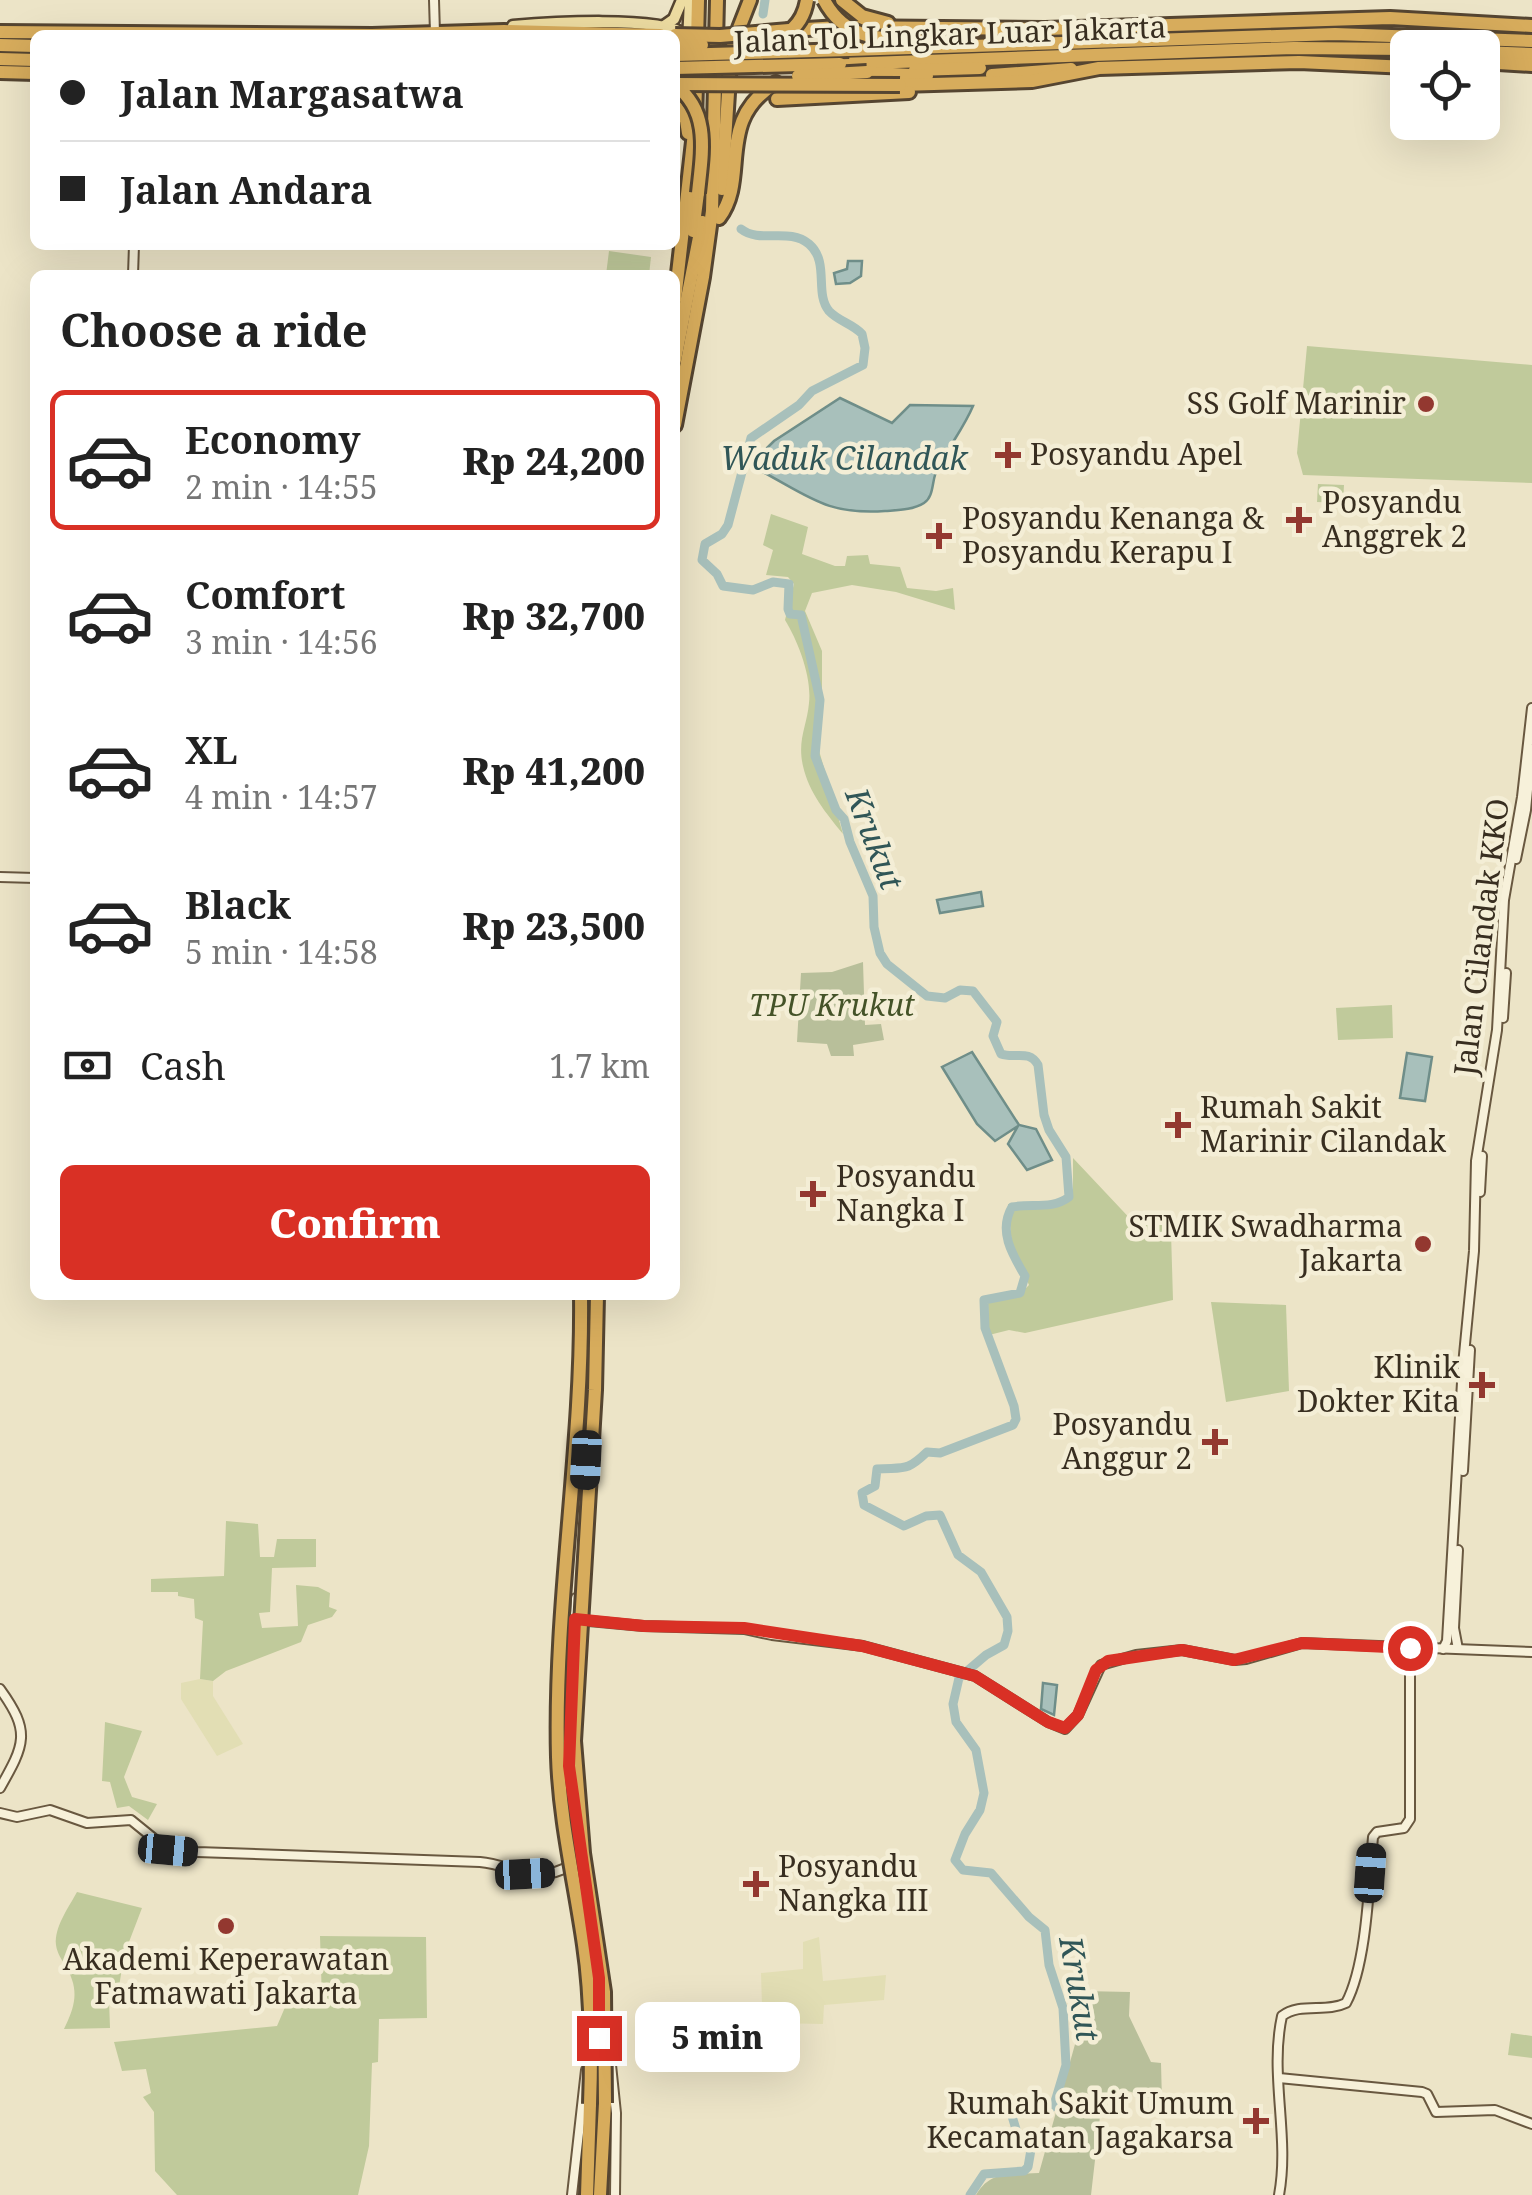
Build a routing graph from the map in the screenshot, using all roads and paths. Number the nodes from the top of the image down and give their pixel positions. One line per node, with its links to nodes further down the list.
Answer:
1 (434, 0): 11 (street)
2 (686, 0): 12 (main road); 13 (main road)
3 (698, 0): 57 (highway)
4 (750, 0): 56 (highway)
5 (808, 0): 19 (highway, bridge)
6 (824, 0): 23 (highway, bridge)
7 (842, 0): 15 (highway)
8 (713, 7): 58 (highway); 60 (highway)
9 (1526, 26): 15 (highway); 20 (highway)
10 (840, 27): 14 (highway); 15 (highway); 40 (highway)
11 (438, 30)
12 (671, 30)
13 (672, 30)
14 (790, 30): 17 (highway, bridge); 40 (highway)
15 (934, 30)
16 (0, 32): 18 (highway)
17 (680, 36)
18 (30, 37)
19 (680, 37)
20 (1190, 38): 22 (highway, Jalan Tol Lingkar Luar Jakarta); 24 (highway, Jalan Tol Lingkar Luar Jakarta)
21 (30, 39): 25 (highway)
22 (1532, 41)
23 (917, 43): 24 (highway); 27 (highway, Jalan Tol Lingkar Luar Jakarta); 30 (highway, Jalan Tol Lingkar Luar Jakarta, bridge)
24 (1081, 43): 27 (highway, Jalan Tol Lingkar Luar Jakarta)
25 (0, 45)
26 (1390, 49): 28 (highway, Jalan Tol Lingkar Luar Jakarta)
27 (1036, 50): 32 (highway, Jalan Tol Lingkar Luar Jakarta); 39 (highway, Jalan Tol Lingkar Luar Jakarta, bridge)
28 (1174, 52): 32 (highway, Jalan Tol Lingkar Luar Jakarta); 33 (highway)
29 (1500, 53): 31 (highway)
30 (680, 54)
31 (1532, 54)
32 (1072, 56): 44 (highway)
33 (1390, 58)
34 (0, 60): 35 (highway)
35 (30, 60)
36 (1500, 63): 37 (highway)
37 (1532, 64)
38 (1390, 66): 41 (highway)
39 (680, 68)
40 (804, 70): 51 (highway); 52 (highway)
41 (1089, 70): 47 (highway); 48 (highway)
42 (1500, 71): 45 (highway)
43 (0, 72): 46 (highway)
44 (863, 72): 47 (highway, bridge); 56 (highway, bridge)
45 (1532, 72)
46 (30, 73)
47 (895, 80): 48 (highway); 49 (highway, bridge)
48 (1030, 81): 51 (highway)
49 (680, 86)
50 (680, 90): 59 (highway, bridge)
51 (838, 94): 52 (highway)
52 (777, 99): 53 (highway)
53 (765, 109)
54 (680, 112): 55 (highway)
55 (680, 206)
56 (719, 218): 58 (highway)
57 (678, 270)
58 (703, 277): 61 (highway)
59 (680, 326)
60 (680, 337)
61 (680, 398)
62 (1532, 708): 71 (street, Jalan Cilandak KKO)
63 (1532, 749): 72 (street, Jalan Cilandak KKO)
64 (0, 878): 65 (street)
65 (30, 878)
66 (583, 1300): 68 (highway, bridge)
67 (595, 1300): 68 (highway, bridge)
68 (577, 1544): 69 (street); 82 (highway, bridge)
69 (571, 1619): 70 (street); 77 (street)
70 (1410, 1648): 71 (street); 79 (street)
71 (1443, 1649): 72 (street)
72 (1458, 1649): 73 (street)
73 (1532, 1652)
74 (0, 1689): 75 (street)
75 (0, 1788)
76 (0, 1813): 77 (street)
77 (577, 1861): 78 (street)
78 (599, 2038): 80 (street); 81 (street)
79 (1279, 2078): 83 (street); 88 (street)
80 (584, 2080): 81 (street); 84 (street)
81 (613, 2080): 87 (street)
82 (598, 2104): 85 (highway); 86 (highway)
83 (1532, 2124)
84 (572, 2195)
85 (587, 2195)
86 (600, 2195)
87 (614, 2195)
88 (1279, 2195)

